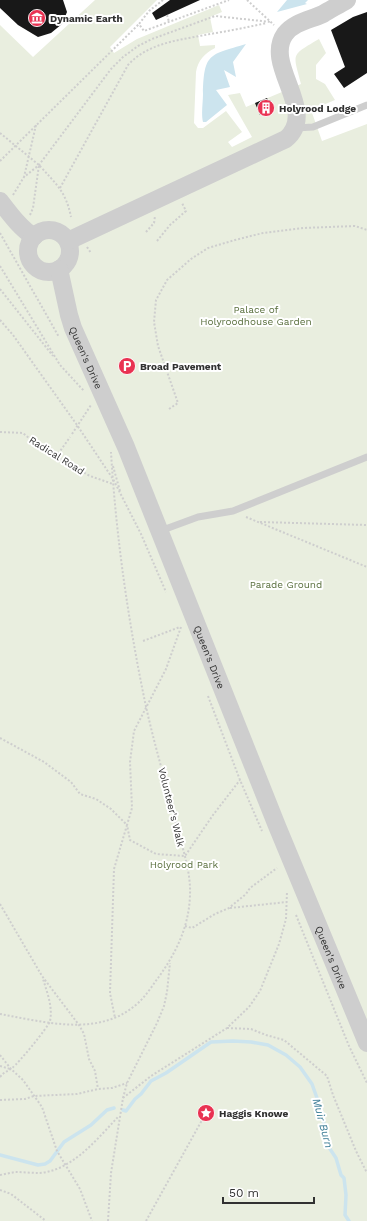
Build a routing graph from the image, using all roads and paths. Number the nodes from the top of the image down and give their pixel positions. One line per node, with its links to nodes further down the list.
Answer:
1 (163, 0): 5 (path); 9 (path)
2 (229, 0): 7 (path)
3 (247, 0): 8 (path)
4 (347, 0): 10 (street)
5 (163, 4)
6 (167, 15): 7 (path)
7 (169, 22): 9 (path)
8 (271, 22): 10 (path); 18 (path); 20 (path)
9 (139, 24): 12 (path)
10 (285, 35): 13 (street)
11 (367, 105): 13 (lane)
12 (36, 125): 15 (path); 16 (path)
13 (295, 128): 30 (street)
14 (0, 133): 15 (path)
15 (15, 146): 16 (path); 17 (path)
16 (29, 156): 18 (path); 19 (path)
17 (0, 161)
18 (39, 165): 19 (path); 20 (path); 23 (path)
19 (24, 177): 21 (path)
20 (60, 188): 25 (path)
21 (7, 198): 29 (street)
22 (182, 203): 31 (path)
23 (33, 208)
24 (155, 215): 28 (path)
25 (71, 217)
26 (367, 230): 40 (path)
27 (0, 232): 36 (path)
28 (146, 232)
29 (34, 237): 30 (street); 33 (street)
30 (68, 241): 33 (street)
31 (157, 241)
32 (0, 266): 37 (path)
33 (59, 269): 55 (street, Queen's Drive)
34 (0, 289): 37 (path)
35 (0, 320): 41 (path)
36 (62, 341)
37 (60, 365): 38 (path)
38 (88, 396)
39 (93, 401): 41 (path)
40 (169, 409)
41 (77, 425): 43 (path); 49 (path)
42 (0, 432): 47 (path, Radical Road)
43 (72, 434)
44 (70, 437): 47 (path)
45 (111, 449): 48 (path)
46 (367, 456): 52 (lane)
47 (56, 457): 50 (path, Radical Road)
48 (112, 462): 49 (path, Volunteer's Walk); 51 (path)
49 (113, 479): 50 (path, Volunteer's Walk)
50 (113, 484): 58 (path, Volunteer's Walk)
51 (122, 496)
52 (233, 511): 53 (path); 55 (lane)
53 (259, 522): 54 (path); 56 (path)
54 (367, 525)
55 (160, 532): 76 (street, Queen's Drive)
56 (367, 567)
57 (143, 641): 58 (path)
58 (147, 707): 61 (path); 62 (path, Volunteer's Walk)
59 (0, 738): 61 (path)
60 (240, 780): 62 (path)
61 (127, 825): 62 (path); 72 (path)
62 (185, 856): 68 (path, Volunteer's Walk)
63 (277, 868): 67 (path)
64 (287, 891): 65 (path)
65 (287, 902): 67 (path); 75 (path)
66 (0, 904): 70 (path)
67 (229, 908): 68 (path)
68 (185, 926): 69 (path, Volunteer's Walk)
69 (170, 961): 72 (path, Volunteer's Walk); 81 (path)
70 (42, 976): 73 (path); 74 (path)
71 (0, 1014): 73 (path, Volunteer's Walk)
72 (115, 1018): 74 (path, Volunteer's Walk)
73 (50, 1023): 74 (path, Volunteer's Walk); 79 (path)
74 (79, 1025): 82 (path)
75 (227, 1028): 84 (path); 89 (path)
76 (367, 1043)
77 (0, 1055): 79 (path)
78 (0, 1066): 79 (path)
79 (12, 1069): 80 (path); 83 (path)
80 (0, 1077)
81 (126, 1083): 82 (path); 84 (path)
82 (98, 1089): 83 (path)
83 (34, 1096): 85 (path); 88 (path)
84 (123, 1098): 87 (path)
85 (0, 1100)
86 (206, 1113): 95 (path)
87 (119, 1116): 88 (path); 94 (path)
88 (65, 1165): 90 (path); 93 (path)
89 (367, 1173)
90 (0, 1175)
91 (0, 1190): 92 (path)
92 (46, 1221)
93 (92, 1221)
94 (108, 1221)
95 (146, 1221)

